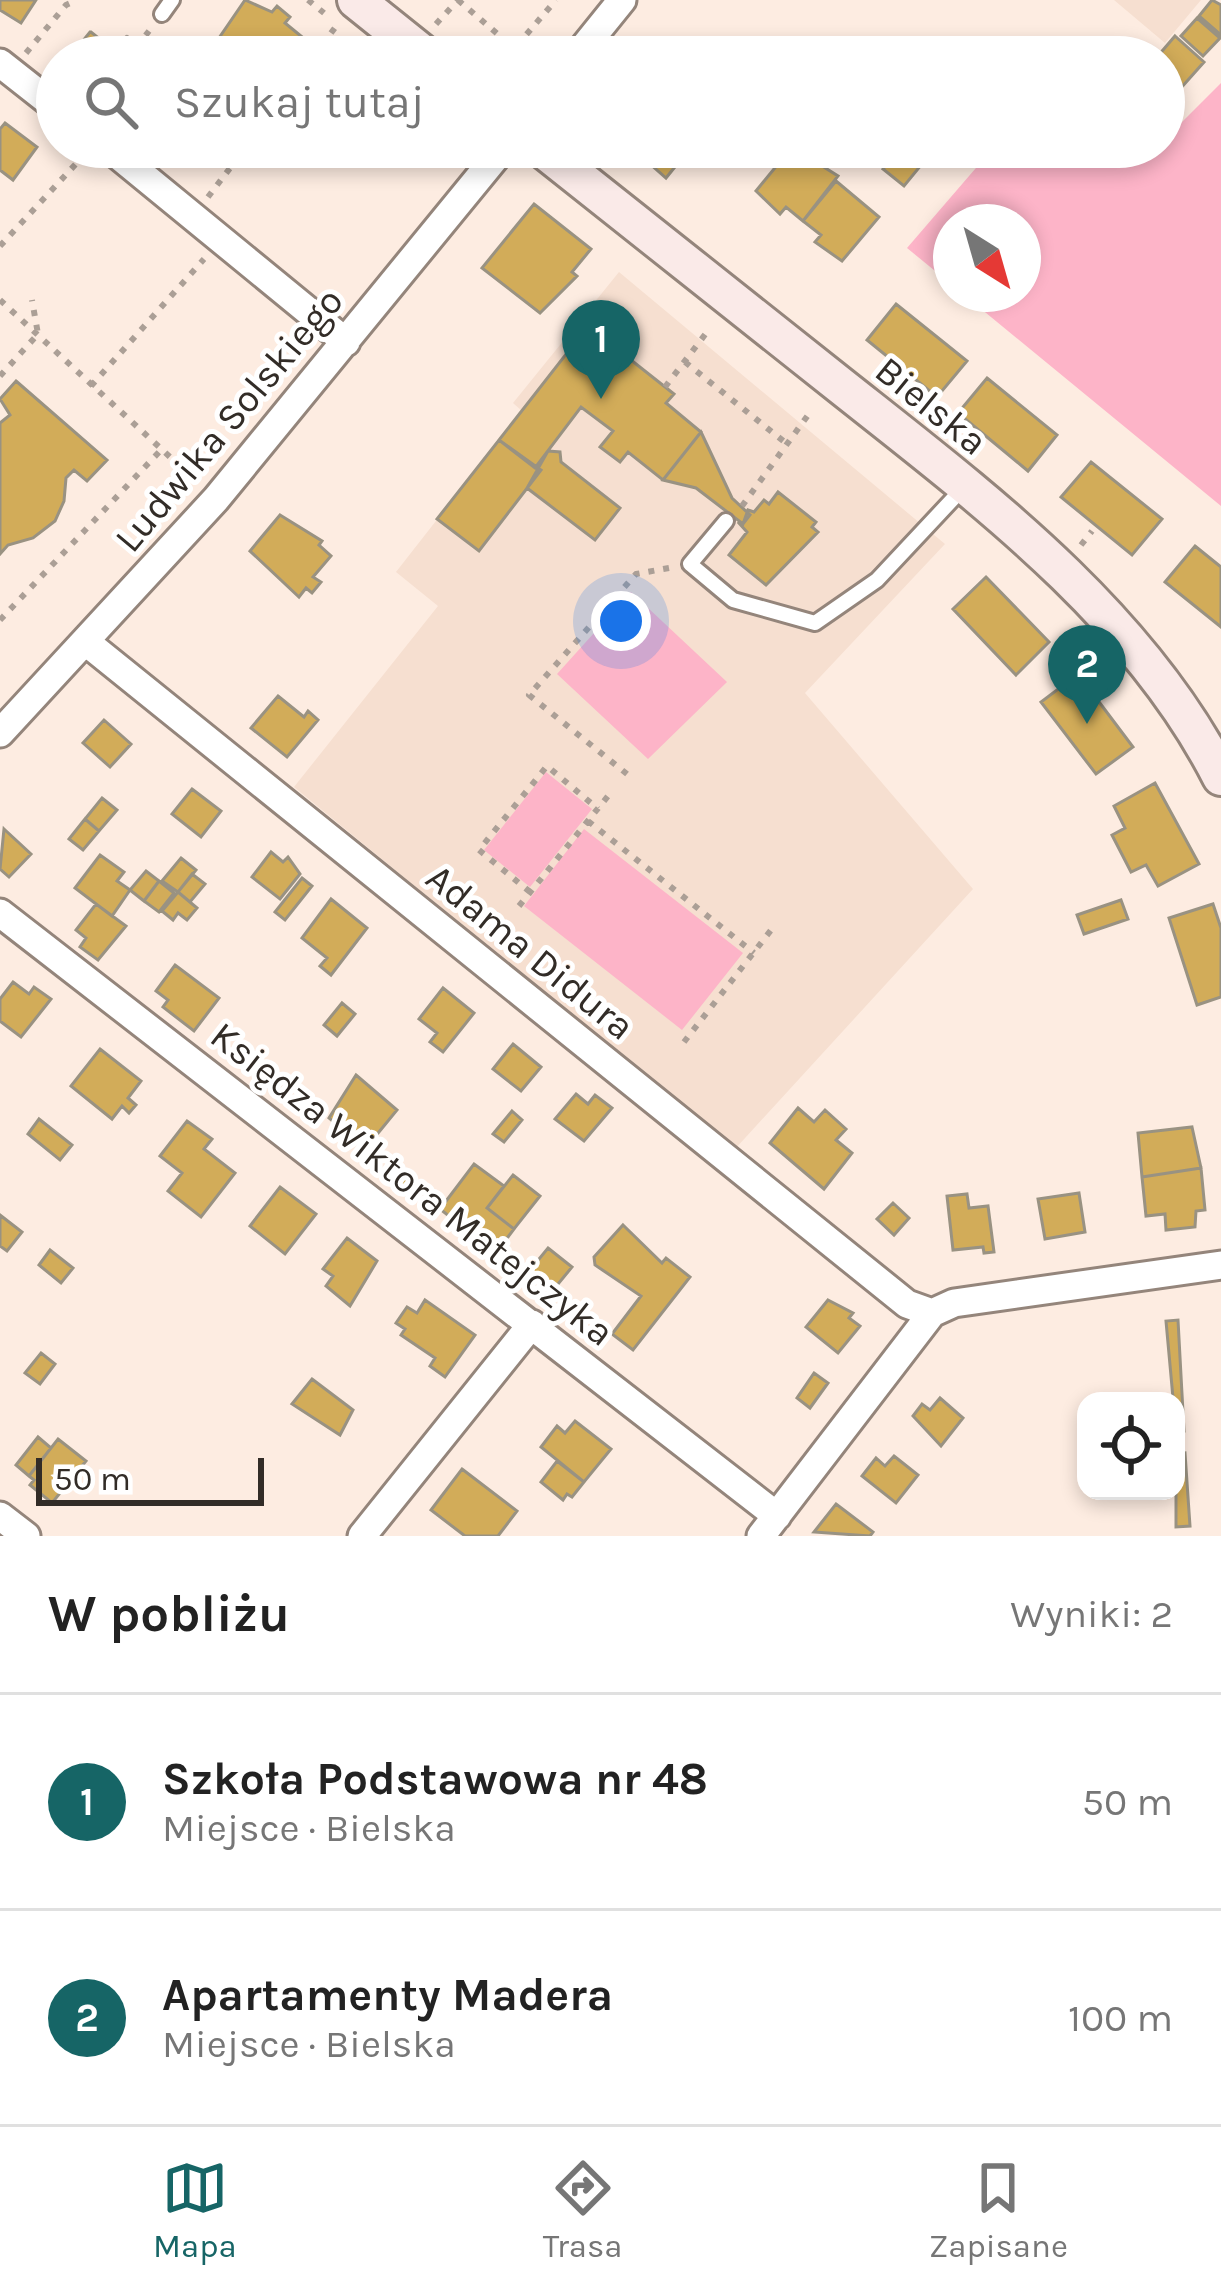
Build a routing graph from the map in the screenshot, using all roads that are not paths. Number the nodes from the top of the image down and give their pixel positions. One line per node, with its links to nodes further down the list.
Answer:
1 (172, 0): 4 (lane)
2 (622, 0): 6 (street)
3 (347, 12): 5 (street)
4 (162, 14)
5 (413, 36)
6 (593, 36)
7 (6, 68): 8 (street)
8 (36, 92)
9 (133, 168): 12 (street)
10 (487, 168): 12 (street, Ludwika Solskiego)
11 (566, 168): 13 (street, Bielska)
12 (346, 342): 15 (street, Ludwika Solskiego)
13 (965, 486): 14 (lane); 17 (street, Bielska)
14 (726, 521)
15 (86, 642): 16 (street, Ludwika Solskiego); 20 (street, Adama Didura)
16 (3, 722)
17 (1221, 777)
18 (0, 914): 21 (street, Księdza Wiktora Matejczyka)
19 (1221, 1265): 20 (street)
20 (932, 1312): 23 (street)
21 (532, 1324): 23 (street, Księdza Wiktora Matejczyka); 25 (street)
22 (0, 1516): 24 (street)
23 (769, 1526)
24 (26, 1536)
25 (362, 1536)

